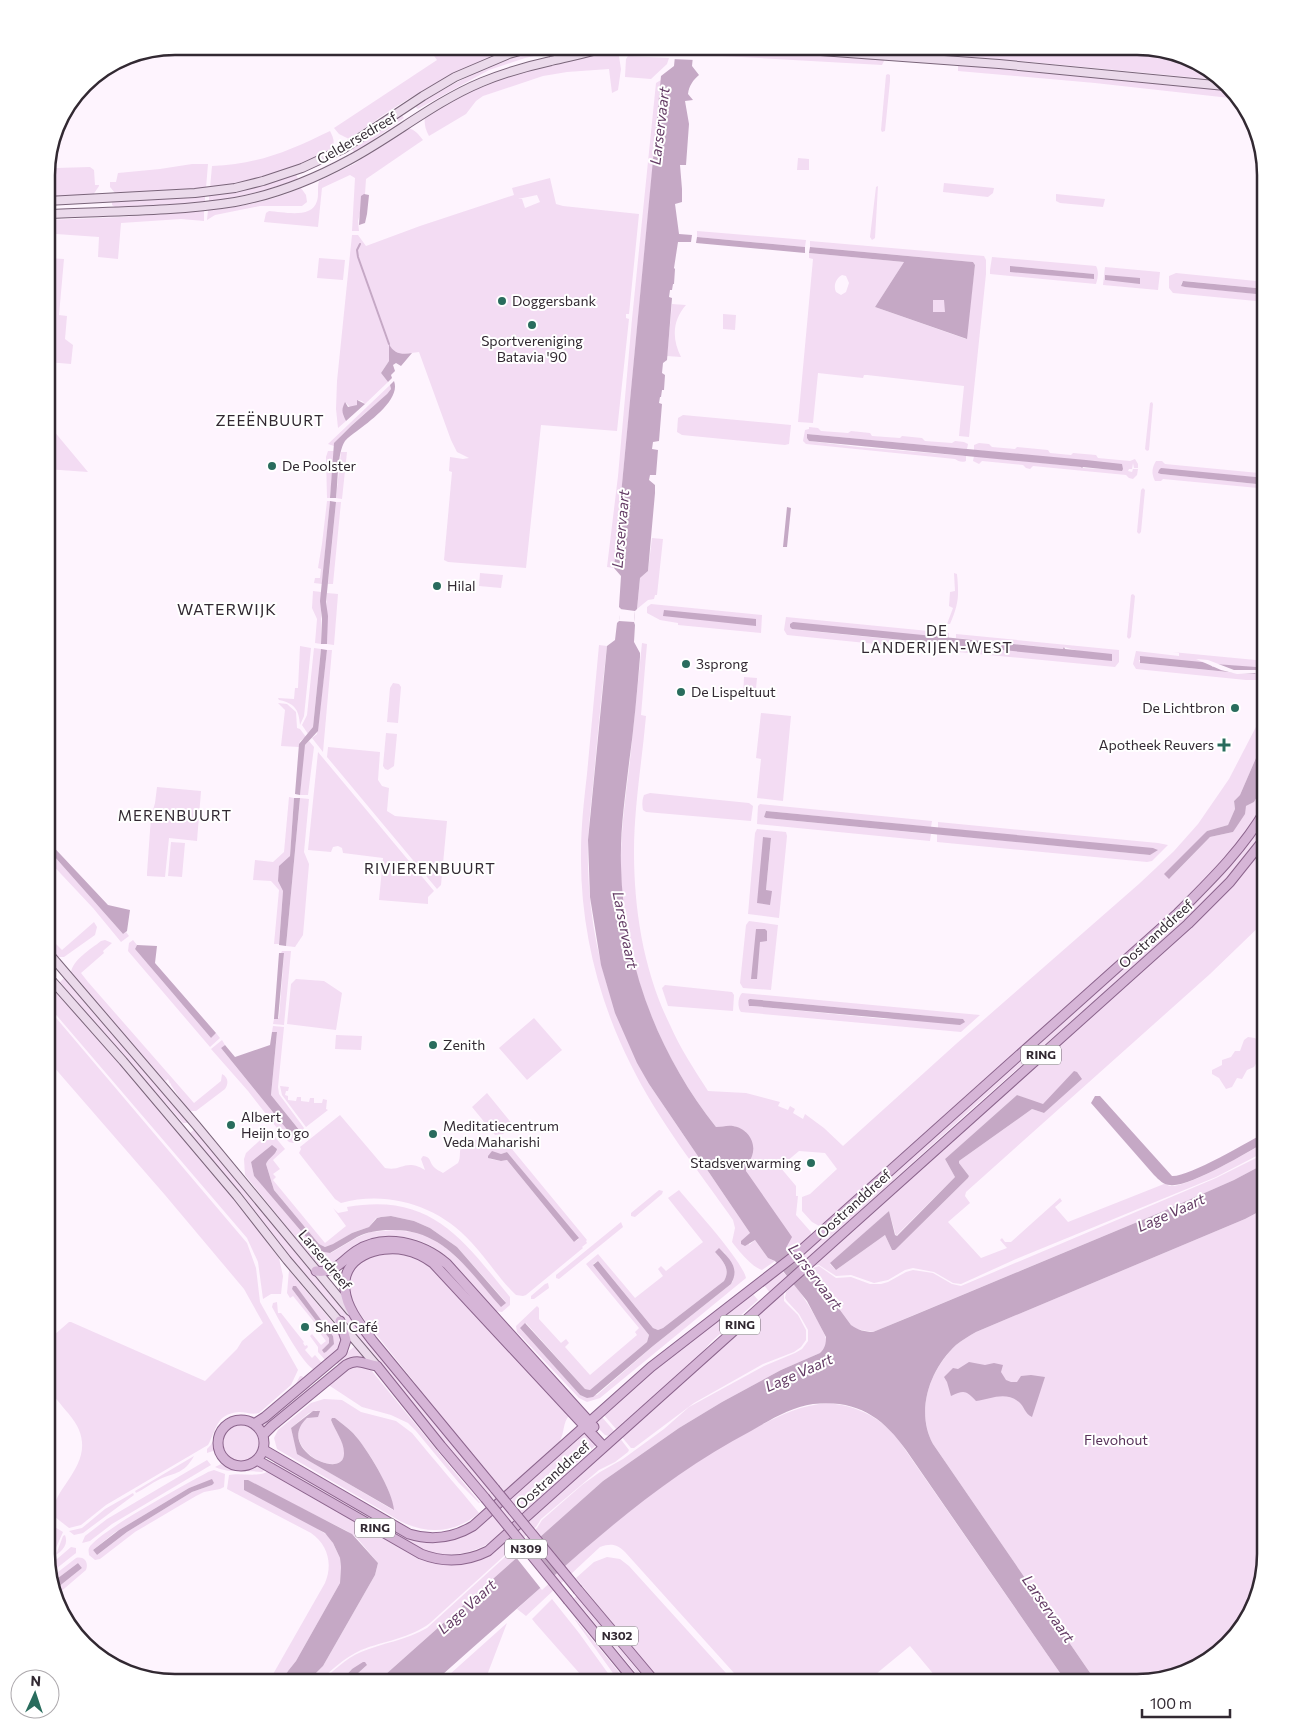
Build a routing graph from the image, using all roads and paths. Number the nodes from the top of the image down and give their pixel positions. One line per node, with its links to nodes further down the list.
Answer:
1 (507, 55): 7 (main road, Geldersedreef)
2 (585, 55): 8 (main road, Geldersedreef)
3 (876, 55): 6 (main road)
4 (934, 55): 5 (main road)
5 (1211, 81)
6 (1216, 85)
7 (55, 200)
8 (55, 214)
9 (1257, 822): 18 (main road, Oostranddreef / RING)
10 (1257, 848): 23 (main road, Oostranddreef / RING)
11 (55, 960): 13 (main road, Larserdreef)
12 (55, 984): 15 (main road, Larserdreef)
13 (316, 1270): 14 (main road, Larserdreef); 17 (main road)
14 (353, 1315): 17 (main road); 26 (main road, Larserdreef / N309, bridge)
15 (340, 1321): 16 (main road, Larserdreef); 19 (main road)
16 (377, 1366): 21 (main road); 27 (main road, Larserdreef / N309, bridge)
17 (577, 1412): 18 (main road); 20 (main road); 22 (main road)
18 (600, 1412): 20 (main road, Oostranddreef / RING)
19 (254, 1424): 21 (main road); 25 (main road)
20 (588, 1425): 22 (main road, Oostranddreef / RING); 23 (main road)
21 (263, 1435): 24 (main road)
22 (574, 1436): 24 (main road, Oostranddreef / RING)
23 (606, 1445): 25 (main road, Oostranddreef / RING)
24 (264, 1450): 25 (main road)
25 (257, 1460)
26 (578, 1590): 29 (main road, N302)
27 (568, 1600): 28 (main road, N302)
28 (629, 1674)
29 (648, 1674)

